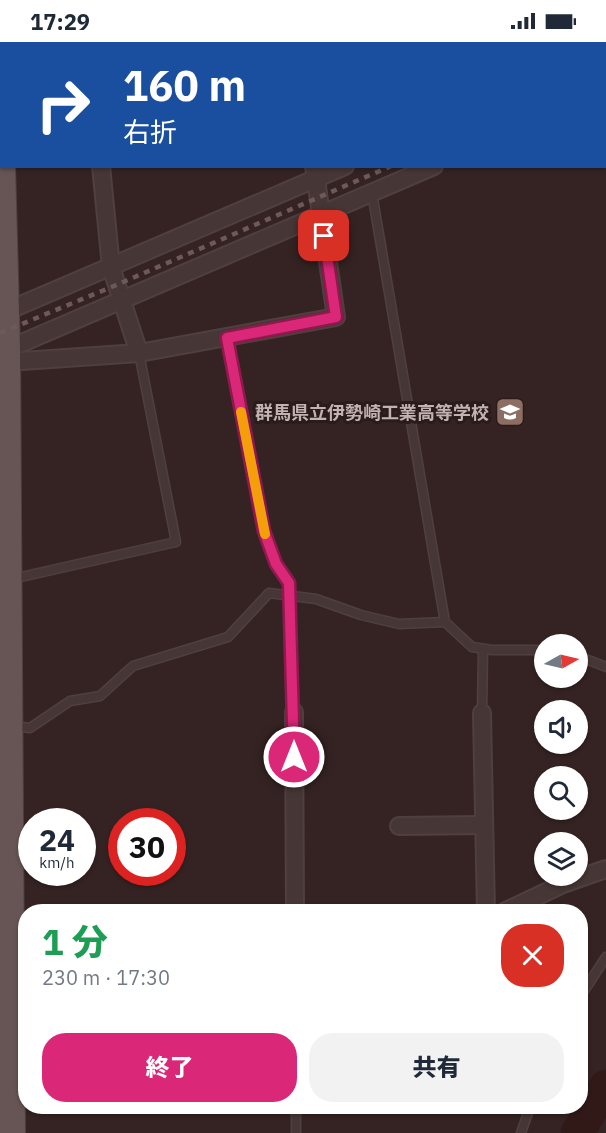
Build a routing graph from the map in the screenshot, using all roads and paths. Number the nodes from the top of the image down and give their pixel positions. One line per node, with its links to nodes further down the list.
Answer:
1 (2, 168): 10 (main road)
2 (101, 168): 8 (street)
3 (336, 168): 5 (street)
4 (429, 168): 6 (street)
5 (315, 173): 7 (street); 8 (street)
6 (372, 193): 7 (street); 16 (lane)
7 (321, 215): 9 (street); 11 (street)
8 (111, 267): 9 (street); 10 (street)
9 (121, 301): 12 (street); 13 (street)
10 (3, 313): 13 (main road)
11 (227, 338): 12 (street); 15 (lane)
12 (139, 353): 13 (street); 14 (lane)
13 (5, 355): 14 (main road)
14 (6, 588): 23 (main road)
15 (291, 597): 16 (lane); 21 (lane); 23 (lane)
16 (445, 622): 17 (lane)
17 (483, 649): 18 (lane); 22 (lane)
18 (534, 650)
19 (588, 660): 20 (lane)
20 (606, 667)
21 (294, 712): 27 (street)
22 (482, 713): 24 (street)
23 (5, 725): 30 (main road)
24 (484, 825): 25 (street); 28 (street)
25 (399, 826)
26 (606, 869): 29 (street)
27 (295, 904)
28 (486, 904)
29 (521, 904)
30 (18, 926): 33 (main road)
31 (606, 957): 32 (lane)
32 (588, 985)
33 (6, 1044): 36 (main road)
34 (296, 1114): 37 (lane)
35 (528, 1114): 38 (lane)
36 (12, 1133)
37 (296, 1133)
38 (521, 1133)

